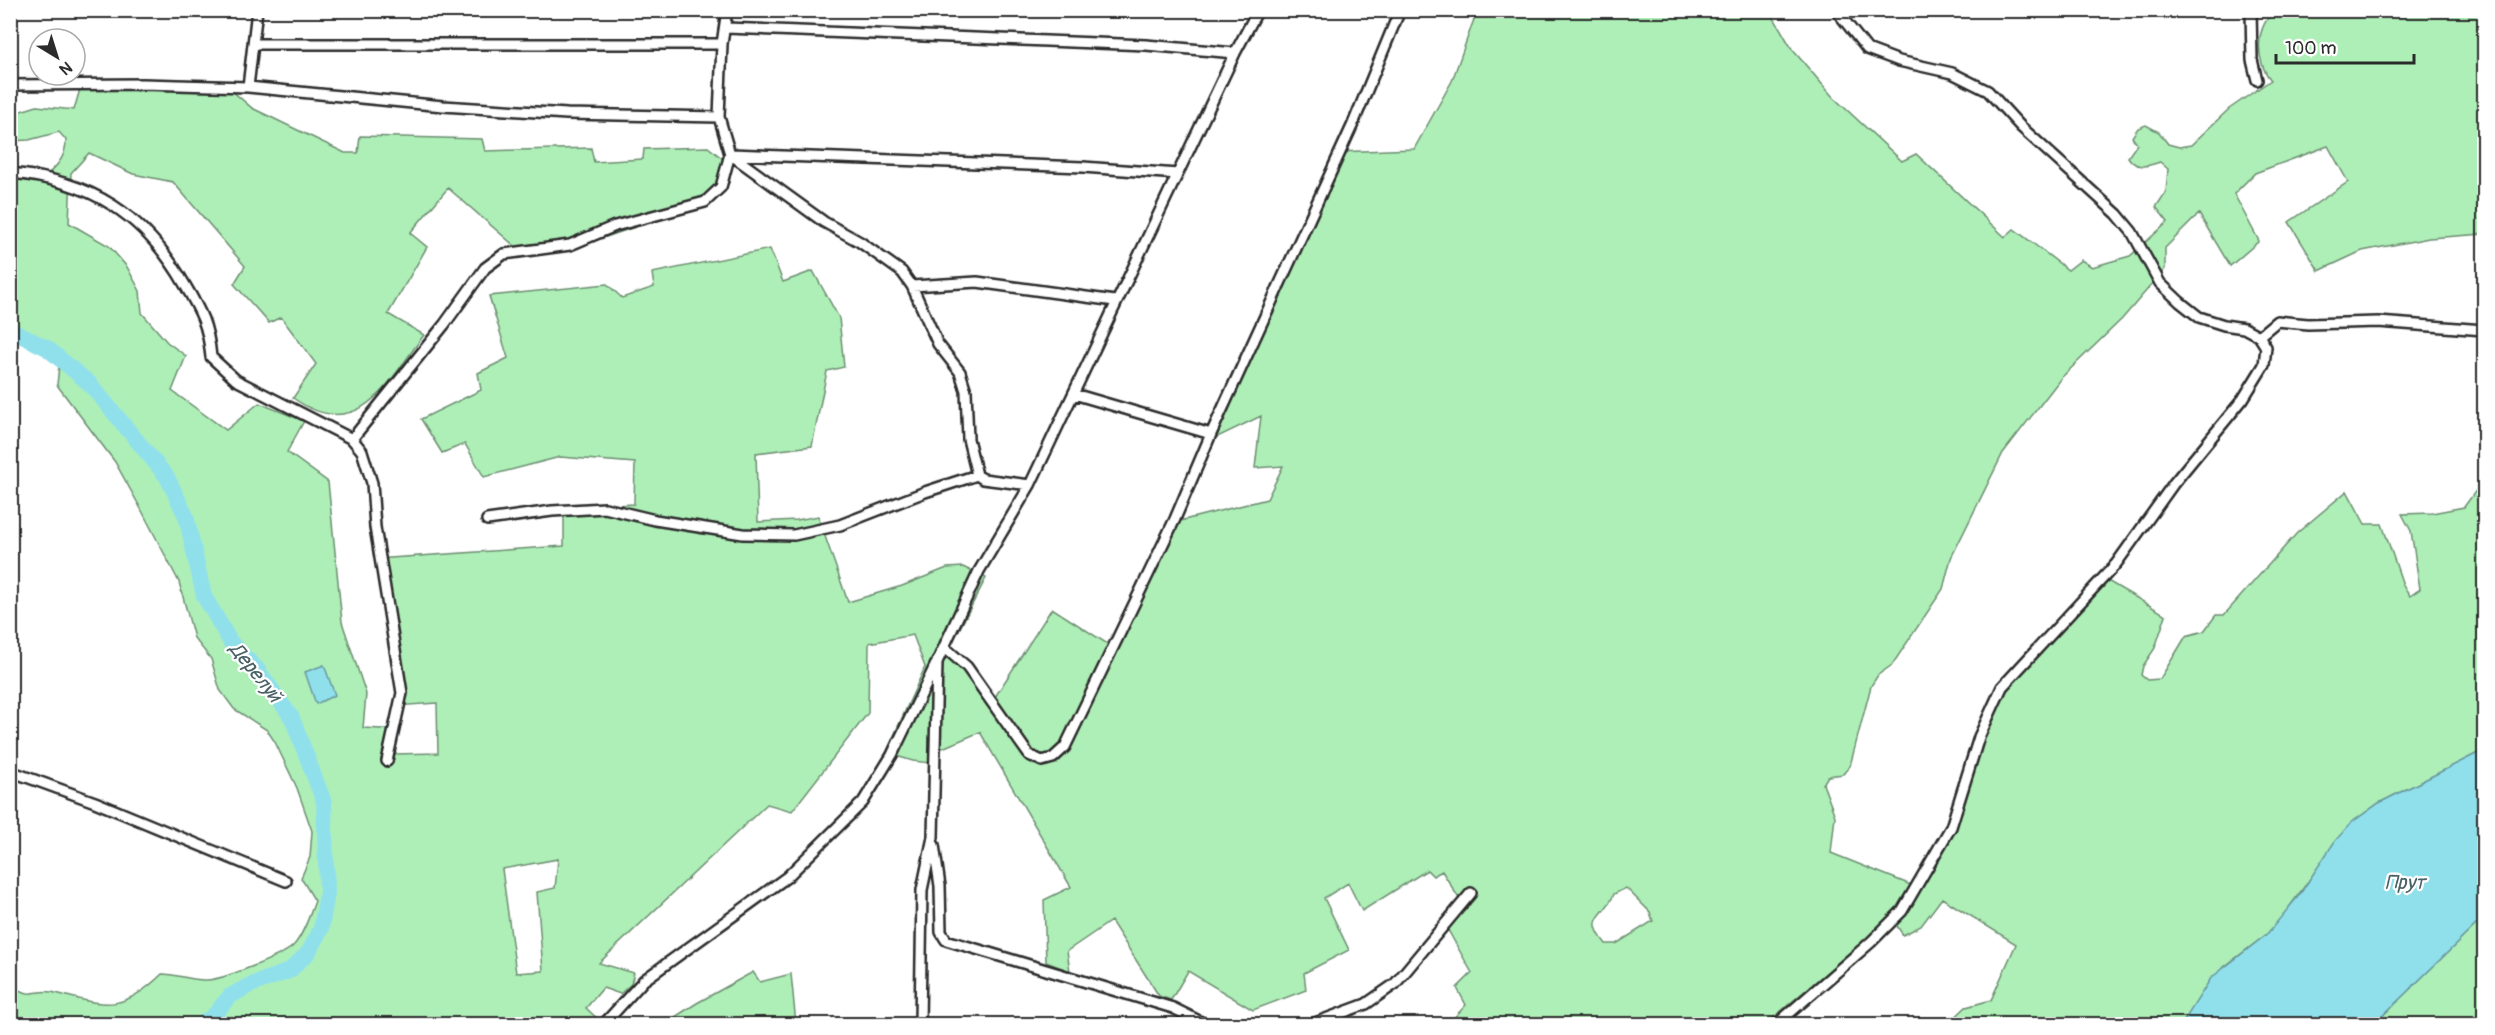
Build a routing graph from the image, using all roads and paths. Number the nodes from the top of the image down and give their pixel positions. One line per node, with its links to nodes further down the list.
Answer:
1 (257, 10): 8 (street)
2 (728, 10): 7 (street)
3 (1258, 10): 10 (street)
4 (1400, 10): 23 (street)
5 (1836, 10): 21 (street)
6 (2251, 10): 11 (street)
7 (726, 28): 9 (street); 10 (street)
8 (254, 44): 9 (street); 13 (street)
9 (723, 44): 14 (street)
10 (1235, 53): 17 (street)
11 (2257, 80)
12 (10, 85): 13 (street)
13 (248, 87): 14 (street)
14 (719, 117): 15 (street)
15 (730, 154): 17 (street); 18 (street); 24 (street)
16 (10, 174): 24 (street)
17 (1178, 174): 19 (street)
18 (912, 286): 19 (street); 25 (street)
19 (1115, 301): 22 (street)
20 (2484, 330): 21 (street)
21 (2259, 336): 39 (street)
22 (1074, 394): 23 (street); 26 (street)
23 (1211, 434): 28 (street)
24 (352, 439): 30 (street)
25 (977, 475): 26 (street); 27 (street)
26 (1030, 485): 28 (street)
27 (487, 520)
28 (944, 647): 29 (street)
29 (937, 662): 32 (street); 35 (street)
30 (387, 761)
31 (10, 771): 33 (street)
32 (933, 837): 36 (street); 37 (street)
33 (286, 881)
34 (1472, 893): 38 (street)
35 (604, 1024)
36 (920, 1024)
37 (1205, 1024)
38 (1312, 1024)
39 (1777, 1024)

